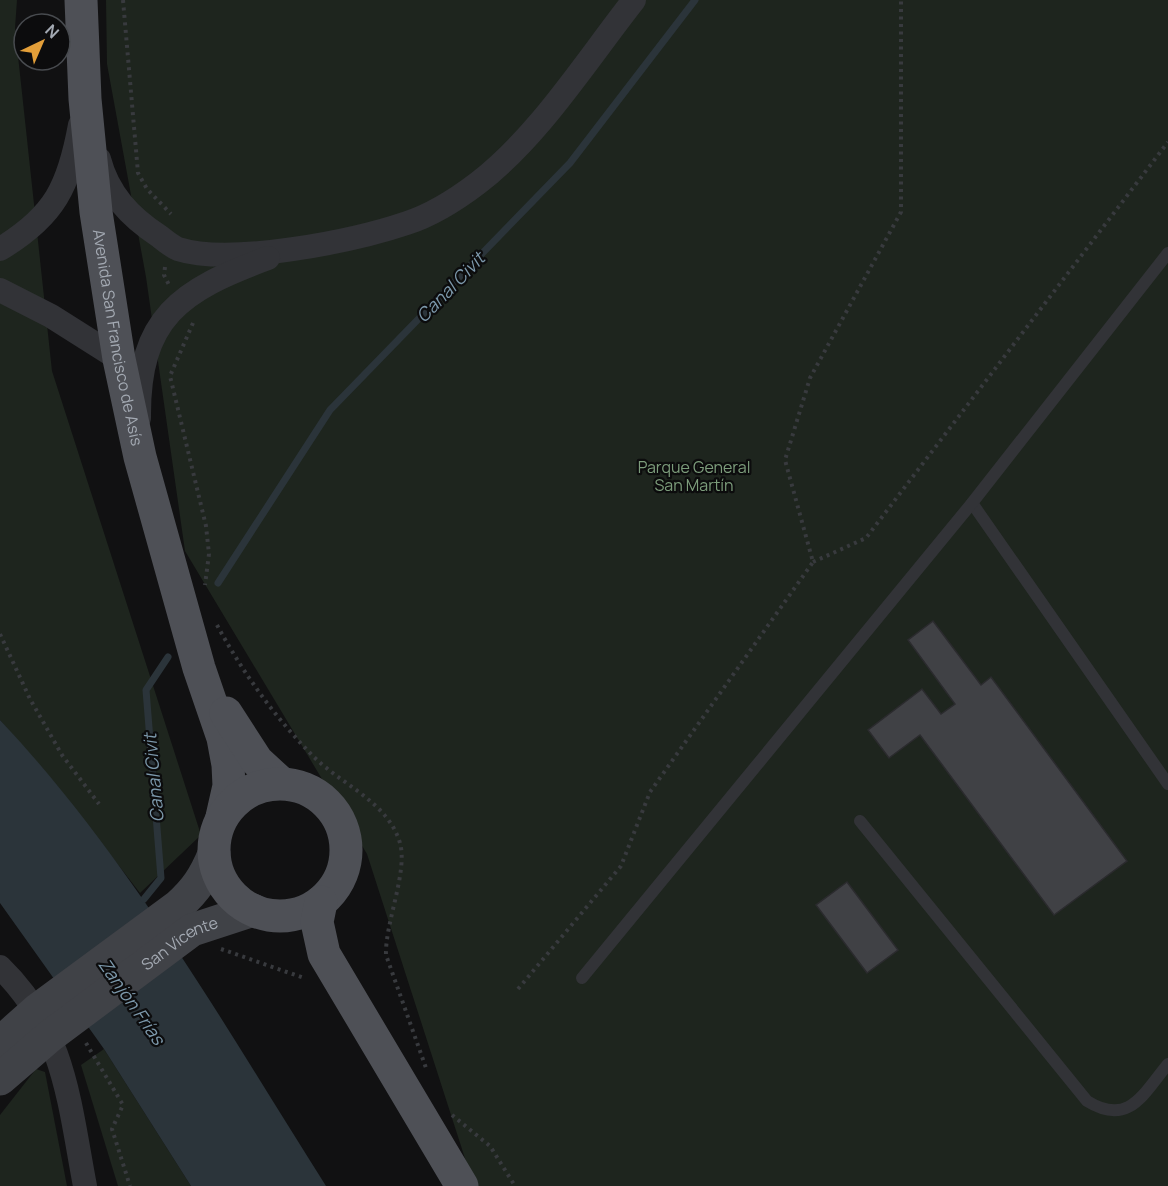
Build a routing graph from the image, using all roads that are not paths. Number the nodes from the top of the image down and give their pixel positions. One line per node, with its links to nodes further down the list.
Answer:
1 (81, 0): 3 (main road, Avenida San Francisco de Asís)
2 (634, 0): 5 (street)
3 (85, 99): 4 (street); 5 (street); 8 (main road, Avenida San Francisco de Asís)
4 (0, 249)
5 (292, 249): 9 (street)
6 (1168, 254): 10 (lane)
7 (0, 290): 8 (street)
8 (119, 358): 9 (main road, Avenida San Francisco de Asís)
9 (140, 457): 11 (main road, Avenida San Francisco de Asís)
10 (972, 503): 13 (lane); 21 (lane)
11 (199, 668): 12 (main road, Avenida San Francisco de Asís); 14 (main road, Avenida San Francisco de Asís)
12 (281, 783): 14 (main road, Avenida San Francisco de Asís); 17 (main road, Avenida San Francisco de Asís)
13 (1168, 784)
14 (222, 817): 16 (main road, Avenida San Francisco de Asís)
15 (860, 821): 25 (lane)
16 (214, 854): 18 (main road, Avenida San Francisco de Asís); 19 (main road, San Vicente)
17 (321, 902): 18 (main road, Avenida San Francisco de Asís); 22 (main road, Avenida San Francisco de Asís)
18 (262, 913): 19 (main road, San Vicente); 22 (main road, Avenida San Francisco de Asís)
19 (165, 933): 23 (main road, San Vicente)
20 (0, 967): 23 (street)
21 (582, 978)
22 (357, 1009): 28 (main road, Avenida San Francisco de Asís)
23 (43, 1023): 24 (main road, San Vicente); 26 (main road, San Vicente); 27 (street)
24 (0, 1043)
25 (1168, 1064)
26 (0, 1079)
27 (85, 1186)
28 (462, 1186)

